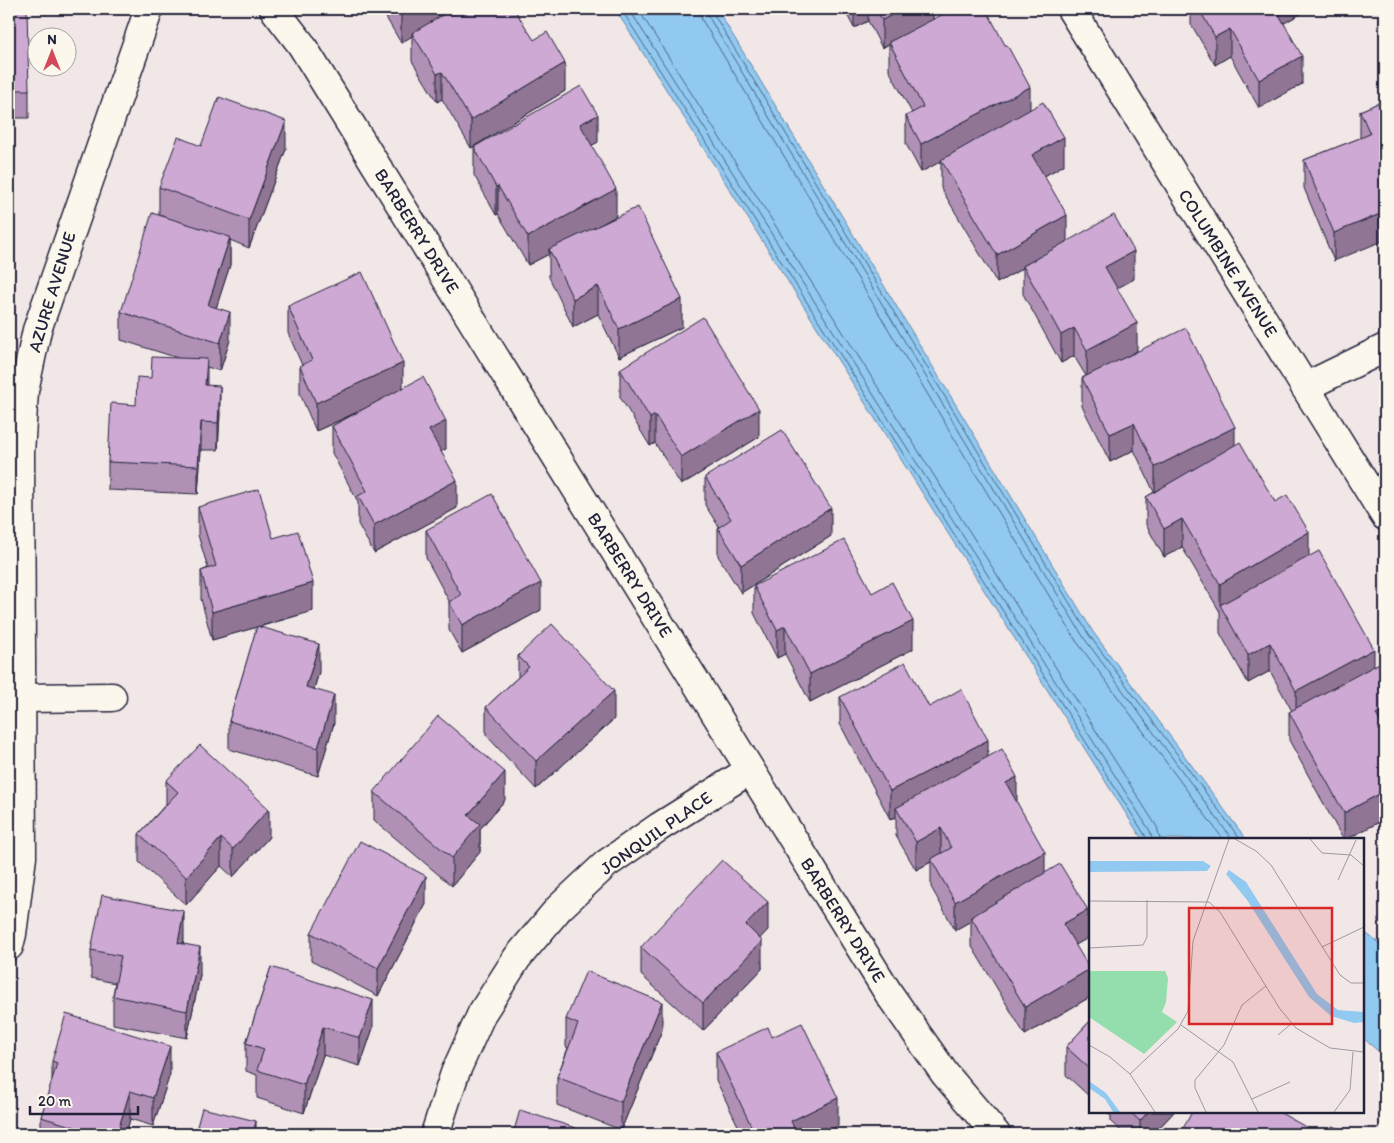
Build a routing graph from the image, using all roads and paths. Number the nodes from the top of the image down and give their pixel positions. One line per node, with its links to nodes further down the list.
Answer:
1 (149, 9): 8 (street, AZURE AVENUE)
2 (274, 9): 9 (street, BARBERRY DRIVE)
3 (1071, 9): 5 (street, COLUMBINE AVENUE)
4 (1385, 348): 5 (street)
5 (1305, 387): 6 (street, COLUMBINE AVENUE)
6 (1385, 516)
7 (112, 697): 8 (street)
8 (22, 698): 10 (street, AZURE AVENUE)
9 (750, 770): 11 (street, JONQUIL PLACE); 12 (street, BARBERRY DRIVE)
10 (9, 946)
11 (435, 1134)
12 (996, 1134)

